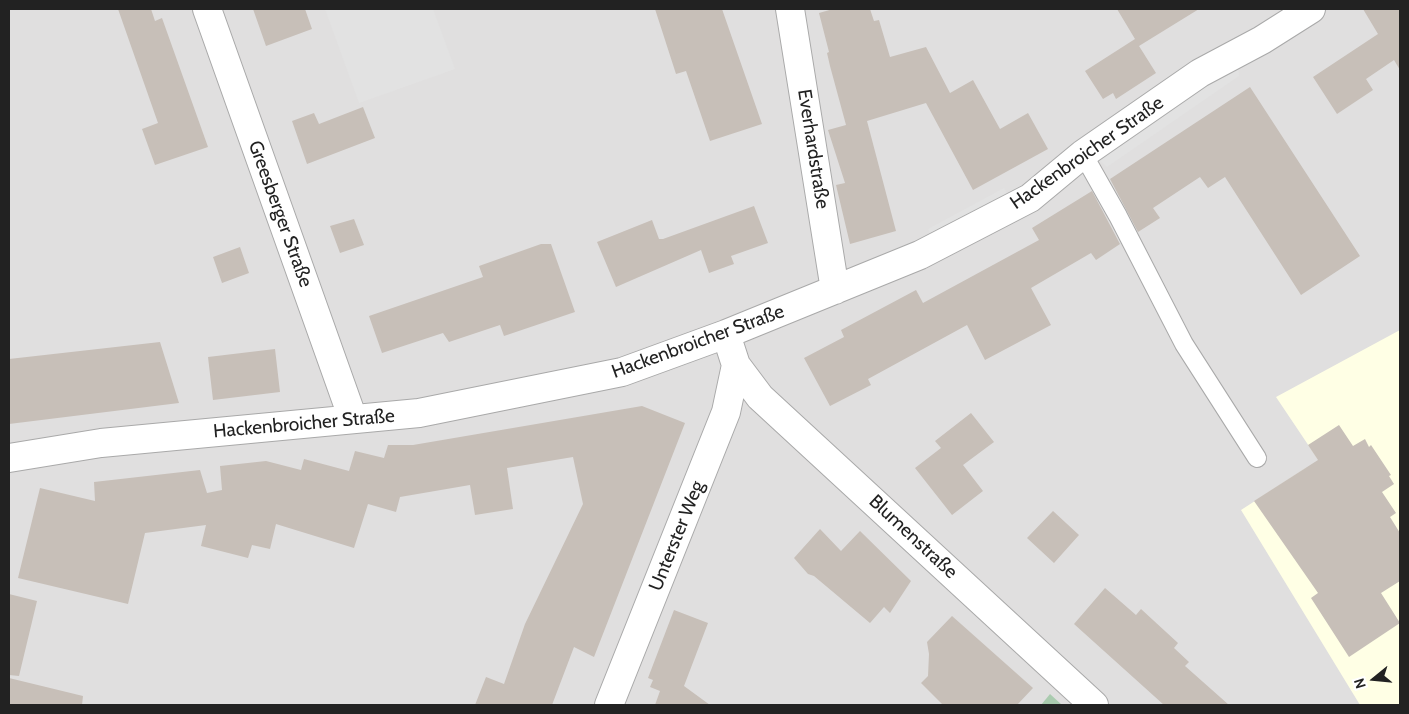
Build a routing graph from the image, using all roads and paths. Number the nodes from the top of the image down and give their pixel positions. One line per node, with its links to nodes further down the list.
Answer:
1 (207, 9): 8 (street, Greesberger Straße)
2 (790, 9): 5 (street, Everhardstraße)
3 (1311, 9): 4 (street, Hackenbroicher Straße)
4 (1083, 154): 5 (street, Hackenbroicher Straße); 10 (lane)
5 (836, 290): 6 (street, Hackenbroicher Straße)
6 (726, 334): 7 (street); 8 (street, Hackenbroicher Straße)
7 (736, 365): 11 (street, Blumenstraße); 12 (street, Unterster Weg)
8 (353, 419): 9 (street, Hackenbroicher Straße)
9 (9, 458)
10 (1257, 458)
11 (1091, 704)
12 (609, 705)

